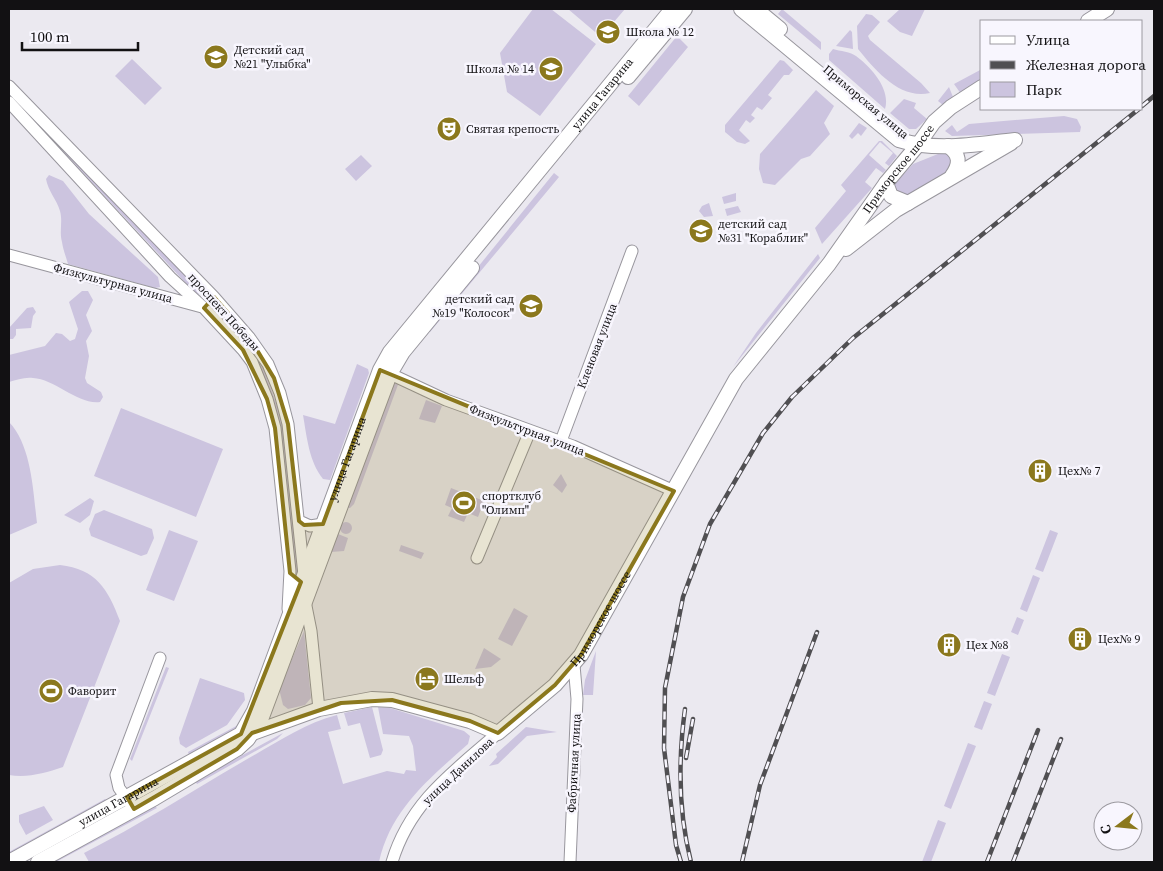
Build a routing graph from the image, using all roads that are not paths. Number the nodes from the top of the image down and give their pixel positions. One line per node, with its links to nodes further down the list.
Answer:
1 (672, 9): 21 (main road, улица Гагарина)
2 (685, 9): 21 (main road, улица Гагарина)
3 (741, 9): 10 (main road, Приморская улица)
4 (756, 9): 10 (main road, Приморская улица)
5 (1107, 9): 6 (main road)
6 (1090, 20)
7 (9, 86): 19 (street, проспект Победы)
8 (980, 89): 11 (main road, Приморское шоссе)
9 (9, 102): 20 (street, проспект Победы)
10 (874, 114): 11 (main road, Приморская улица)
11 (917, 146): 12 (main road); 14 (main road, Приморское шоссе)
12 (948, 146): 13 (main road); 13 (main road, Приморское шоссе)
13 (952, 176): 15 (main road, Приморское шоссе)
14 (886, 183): 15 (main road); 18 (main road, Приморское шоссе)
15 (908, 203): 18 (main road, Приморское шоссе)
16 (632, 251): 23 (street, Кленовая улица)
17 (9, 255): 20 (street, Физкультурная улица)
18 (829, 264): 24 (main road, Приморское шоссе)
19 (214, 298): 20 (street); 25 (street, проспект Победы)
20 (204, 308): 28 (street, проспект Победы)
21 (385, 372): 22 (street, Физкультурная улица); 26 (main road, улица Гагарина); 29 (main road, улица Гагарина)
22 (530, 431): 23 (street, Физкультурная улица); 27 (street)
23 (561, 442): 24 (street, Физкультурная улица)
24 (674, 490): 33 (main road, Приморское шоссе)
25 (299, 521): 26 (street); 29 (street, проспект Победы)
26 (323, 524): 29 (main road, улица Гагарина)
27 (477, 558)
28 (290, 573): 29 (street); 31 (street, проспект Победы)
29 (310, 573): 30 (main road, улица Гагарина); 31 (main road, улица Гагарина)
30 (305, 603): 34 (street); 36 (main road, улица Гагарина)
31 (287, 620): 36 (main road, улица Гагарина)
32 (160, 658): 37 (street)
33 (574, 665): 35 (main road, Приморское шоссе); 41 (street, Фабричная улица)
34 (319, 709): 35 (main road); 36 (main road)
35 (498, 733): 40 (street, улица Данилова)
36 (247, 734): 37 (main road, улица Гагарина)
37 (130, 804): 38 (main road, улица Гагарина); 39 (main road, улица Гагарина)
38 (9, 862)
39 (38, 862)
40 (392, 862)
41 (570, 862)

